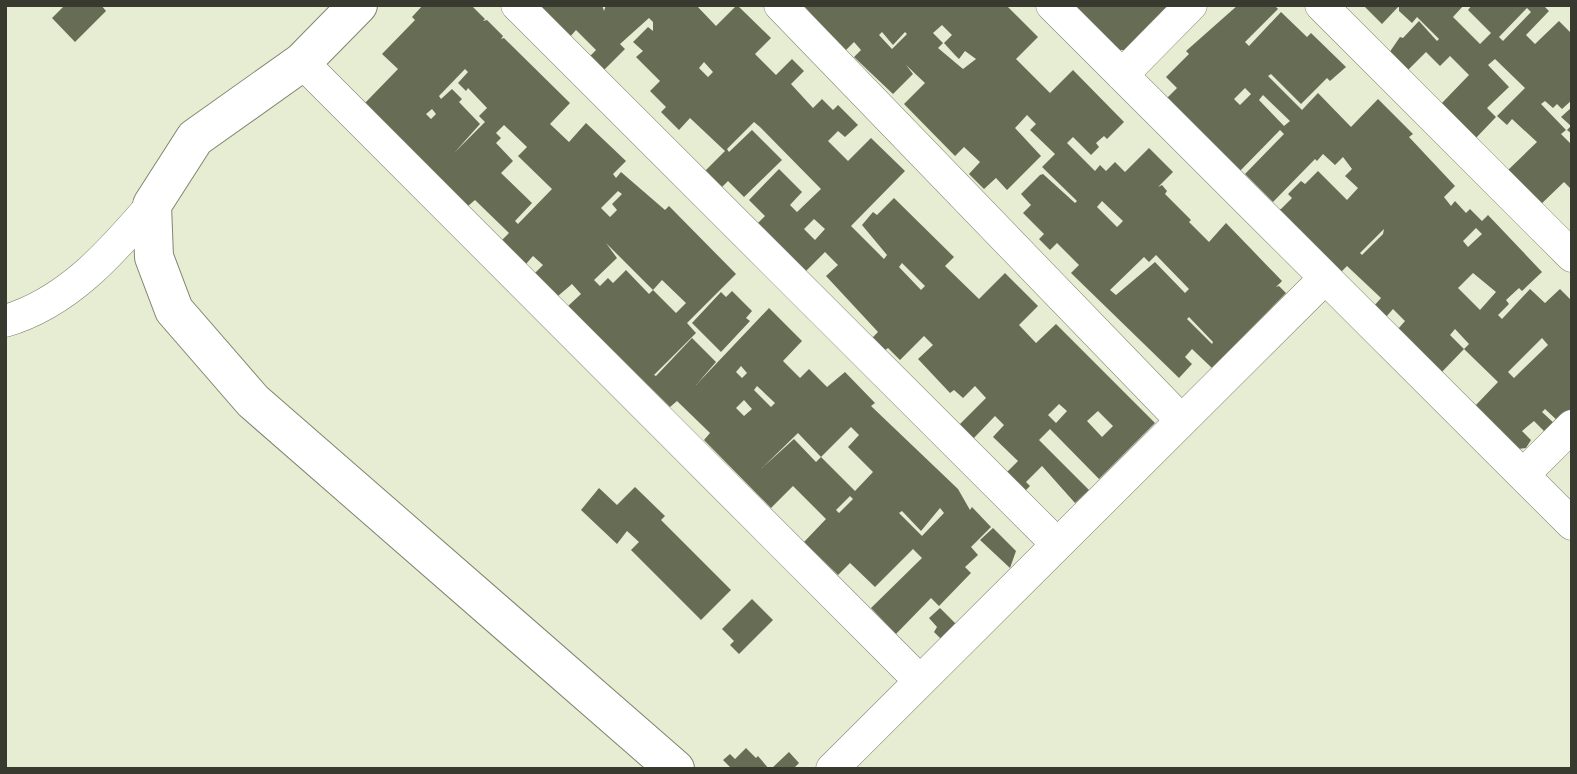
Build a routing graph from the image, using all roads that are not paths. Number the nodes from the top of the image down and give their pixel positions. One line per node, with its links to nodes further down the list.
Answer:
1 (358, 5): 7 (street)
2 (517, 5): 17 (street)
3 (780, 5): 13 (street)
4 (1052, 5): 8 (street)
5 (1191, 5): 8 (street)
6 (1321, 5): 10 (street)
7 (302, 62): 9 (street); 18 (street)
8 (1122, 75): 11 (street)
9 (152, 205): 12 (street); 19 (street)
10 (1572, 256)
11 (1325, 278): 13 (street); 15 (street)
12 (5, 321)
13 (1180, 419): 17 (street)
14 (1572, 426): 15 (street)
15 (1523, 475): 16 (street)
16 (1572, 524)
17 (1057, 544): 18 (street)
18 (920, 681): 20 (street)
19 (675, 769)
20 (832, 769)

